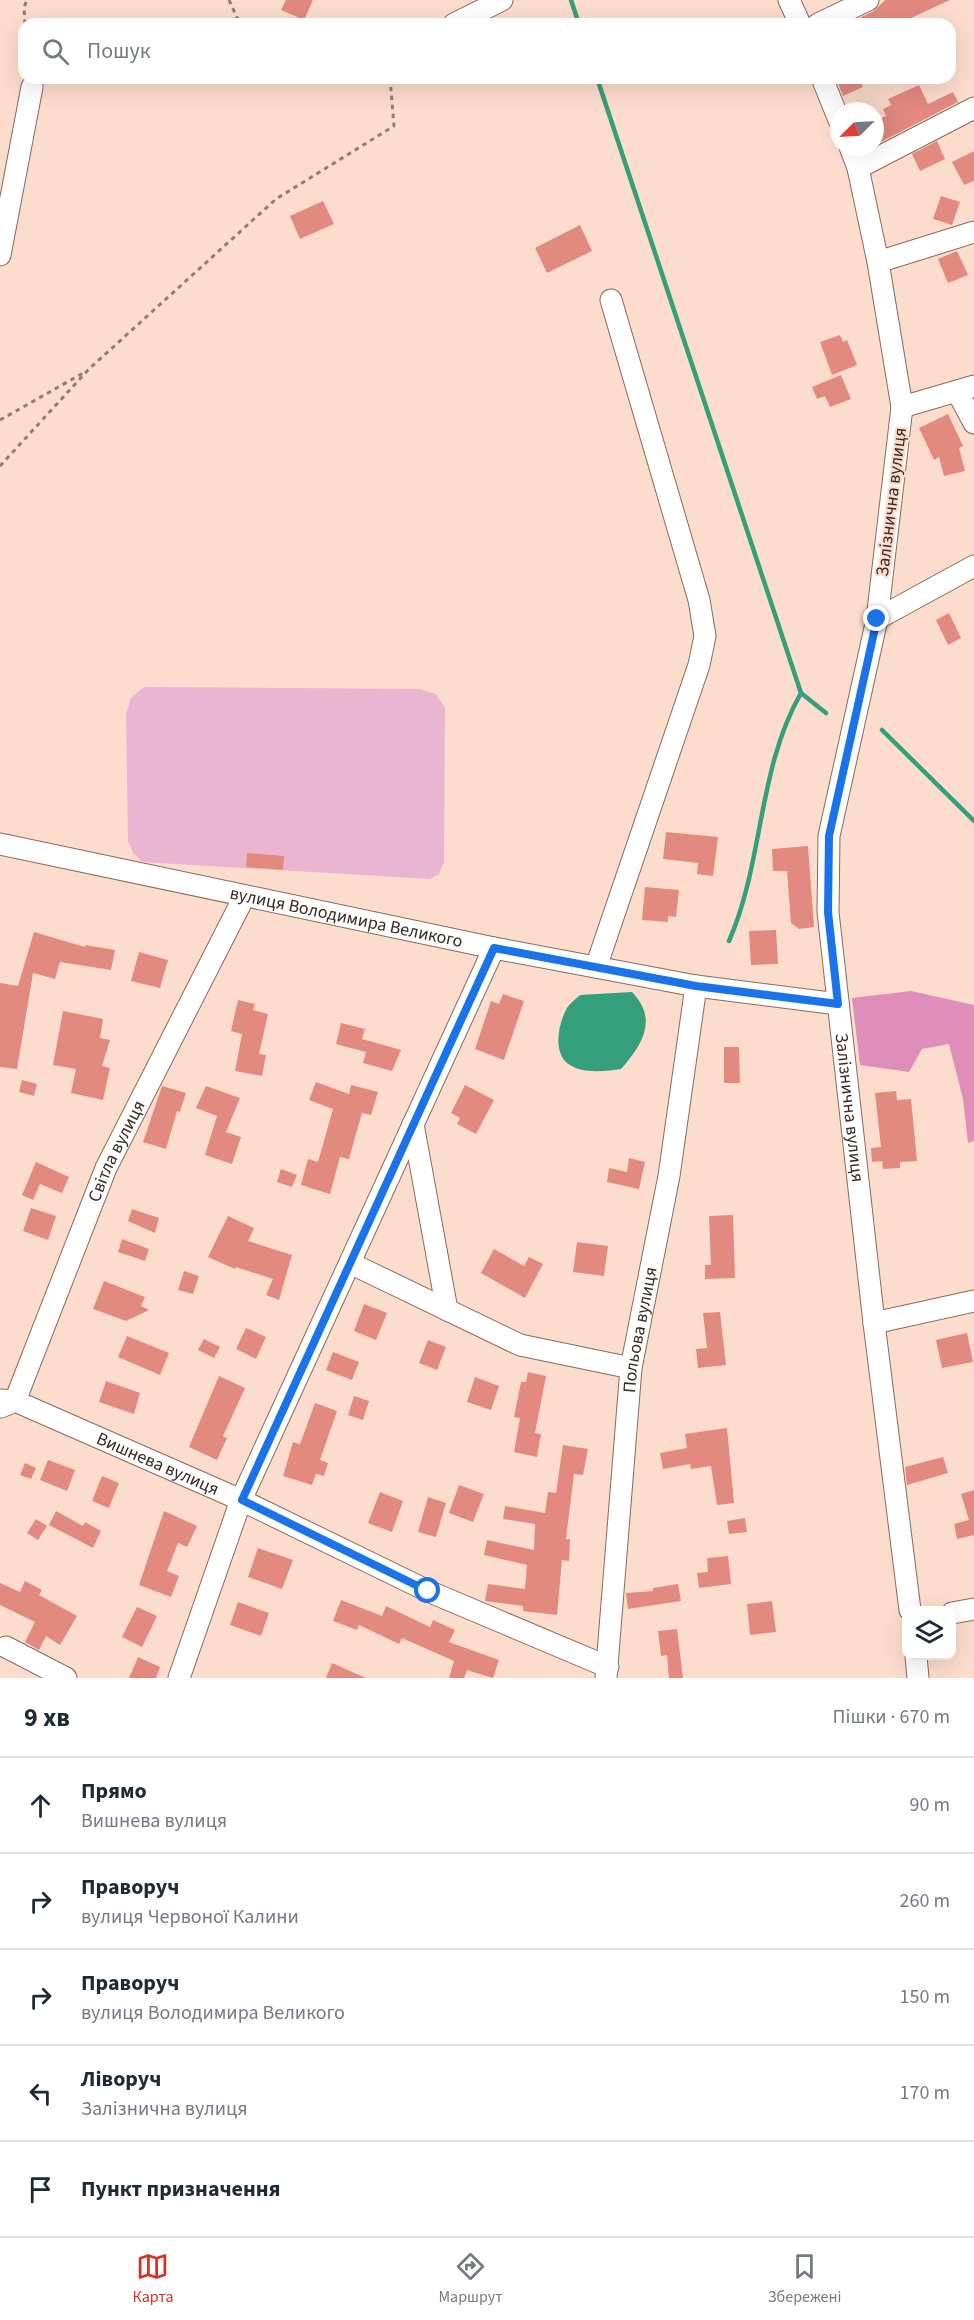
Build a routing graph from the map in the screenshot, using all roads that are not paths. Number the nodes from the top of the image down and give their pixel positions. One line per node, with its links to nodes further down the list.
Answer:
1 (502, 0): 4 (street)
2 (789, 0): 5 (street)
3 (868, 0): 6 (street)
4 (466, 18)
5 (797, 18)
6 (830, 18)
7 (824, 84): 9 (street)
8 (32, 87): 14 (street)
9 (832, 102)
10 (974, 108): 12 (street)
11 (853, 156): 12 (street, Залізнична вулиця)
12 (858, 168): 15 (street, Залізнична вулиця)
13 (974, 232): 15 (street)
14 (0, 255)
15 (878, 262): 18 (street, Залізнична вулиця)
16 (611, 300): 25 (street)
17 (966, 389): 18 (street); 19 (street)
18 (902, 407): 21 (street, Залізнична вулиця)
19 (974, 423)
20 (974, 566): 21 (street)
21 (877, 619): 27 (street, Залізнична вулиця)
22 (0, 844): 23 (street, вулиця Володимира Великого)
23 (244, 897): 24 (street, вулиця Володимира Великого); 34 (street, Світла вулиця)
24 (494, 948): 25 (street, вулиця Володимира Великого); 28 (street)
25 (596, 967): 26 (street, вулиця Володимира Великого)
26 (696, 986): 27 (street, вулиця Володимира Великого); 33 (street, Польова вулиця)
27 (838, 1004): 32 (street, Залізнична вулиця)
28 (413, 1124): 29 (street); 31 (street)
29 (350, 1263): 31 (street); 35 (street)
30 (974, 1300): 32 (street)
31 (447, 1310): 33 (street)
32 (874, 1323): 36 (street, Залізнична вулиця)
33 (631, 1368): 41 (street, Польова вулиця)
34 (5, 1403): 35 (street, Вишнева вулиця)
35 (242, 1500): 41 (street, Вишнева вулиця); 43 (street)
36 (909, 1606)
37 (974, 1609): 38 (street)
38 (956, 1612)
39 (6, 1647): 42 (street)
40 (916, 1660): 44 (street)
41 (607, 1672)
42 (66, 1678)
43 (179, 1678)
44 (918, 1678)

